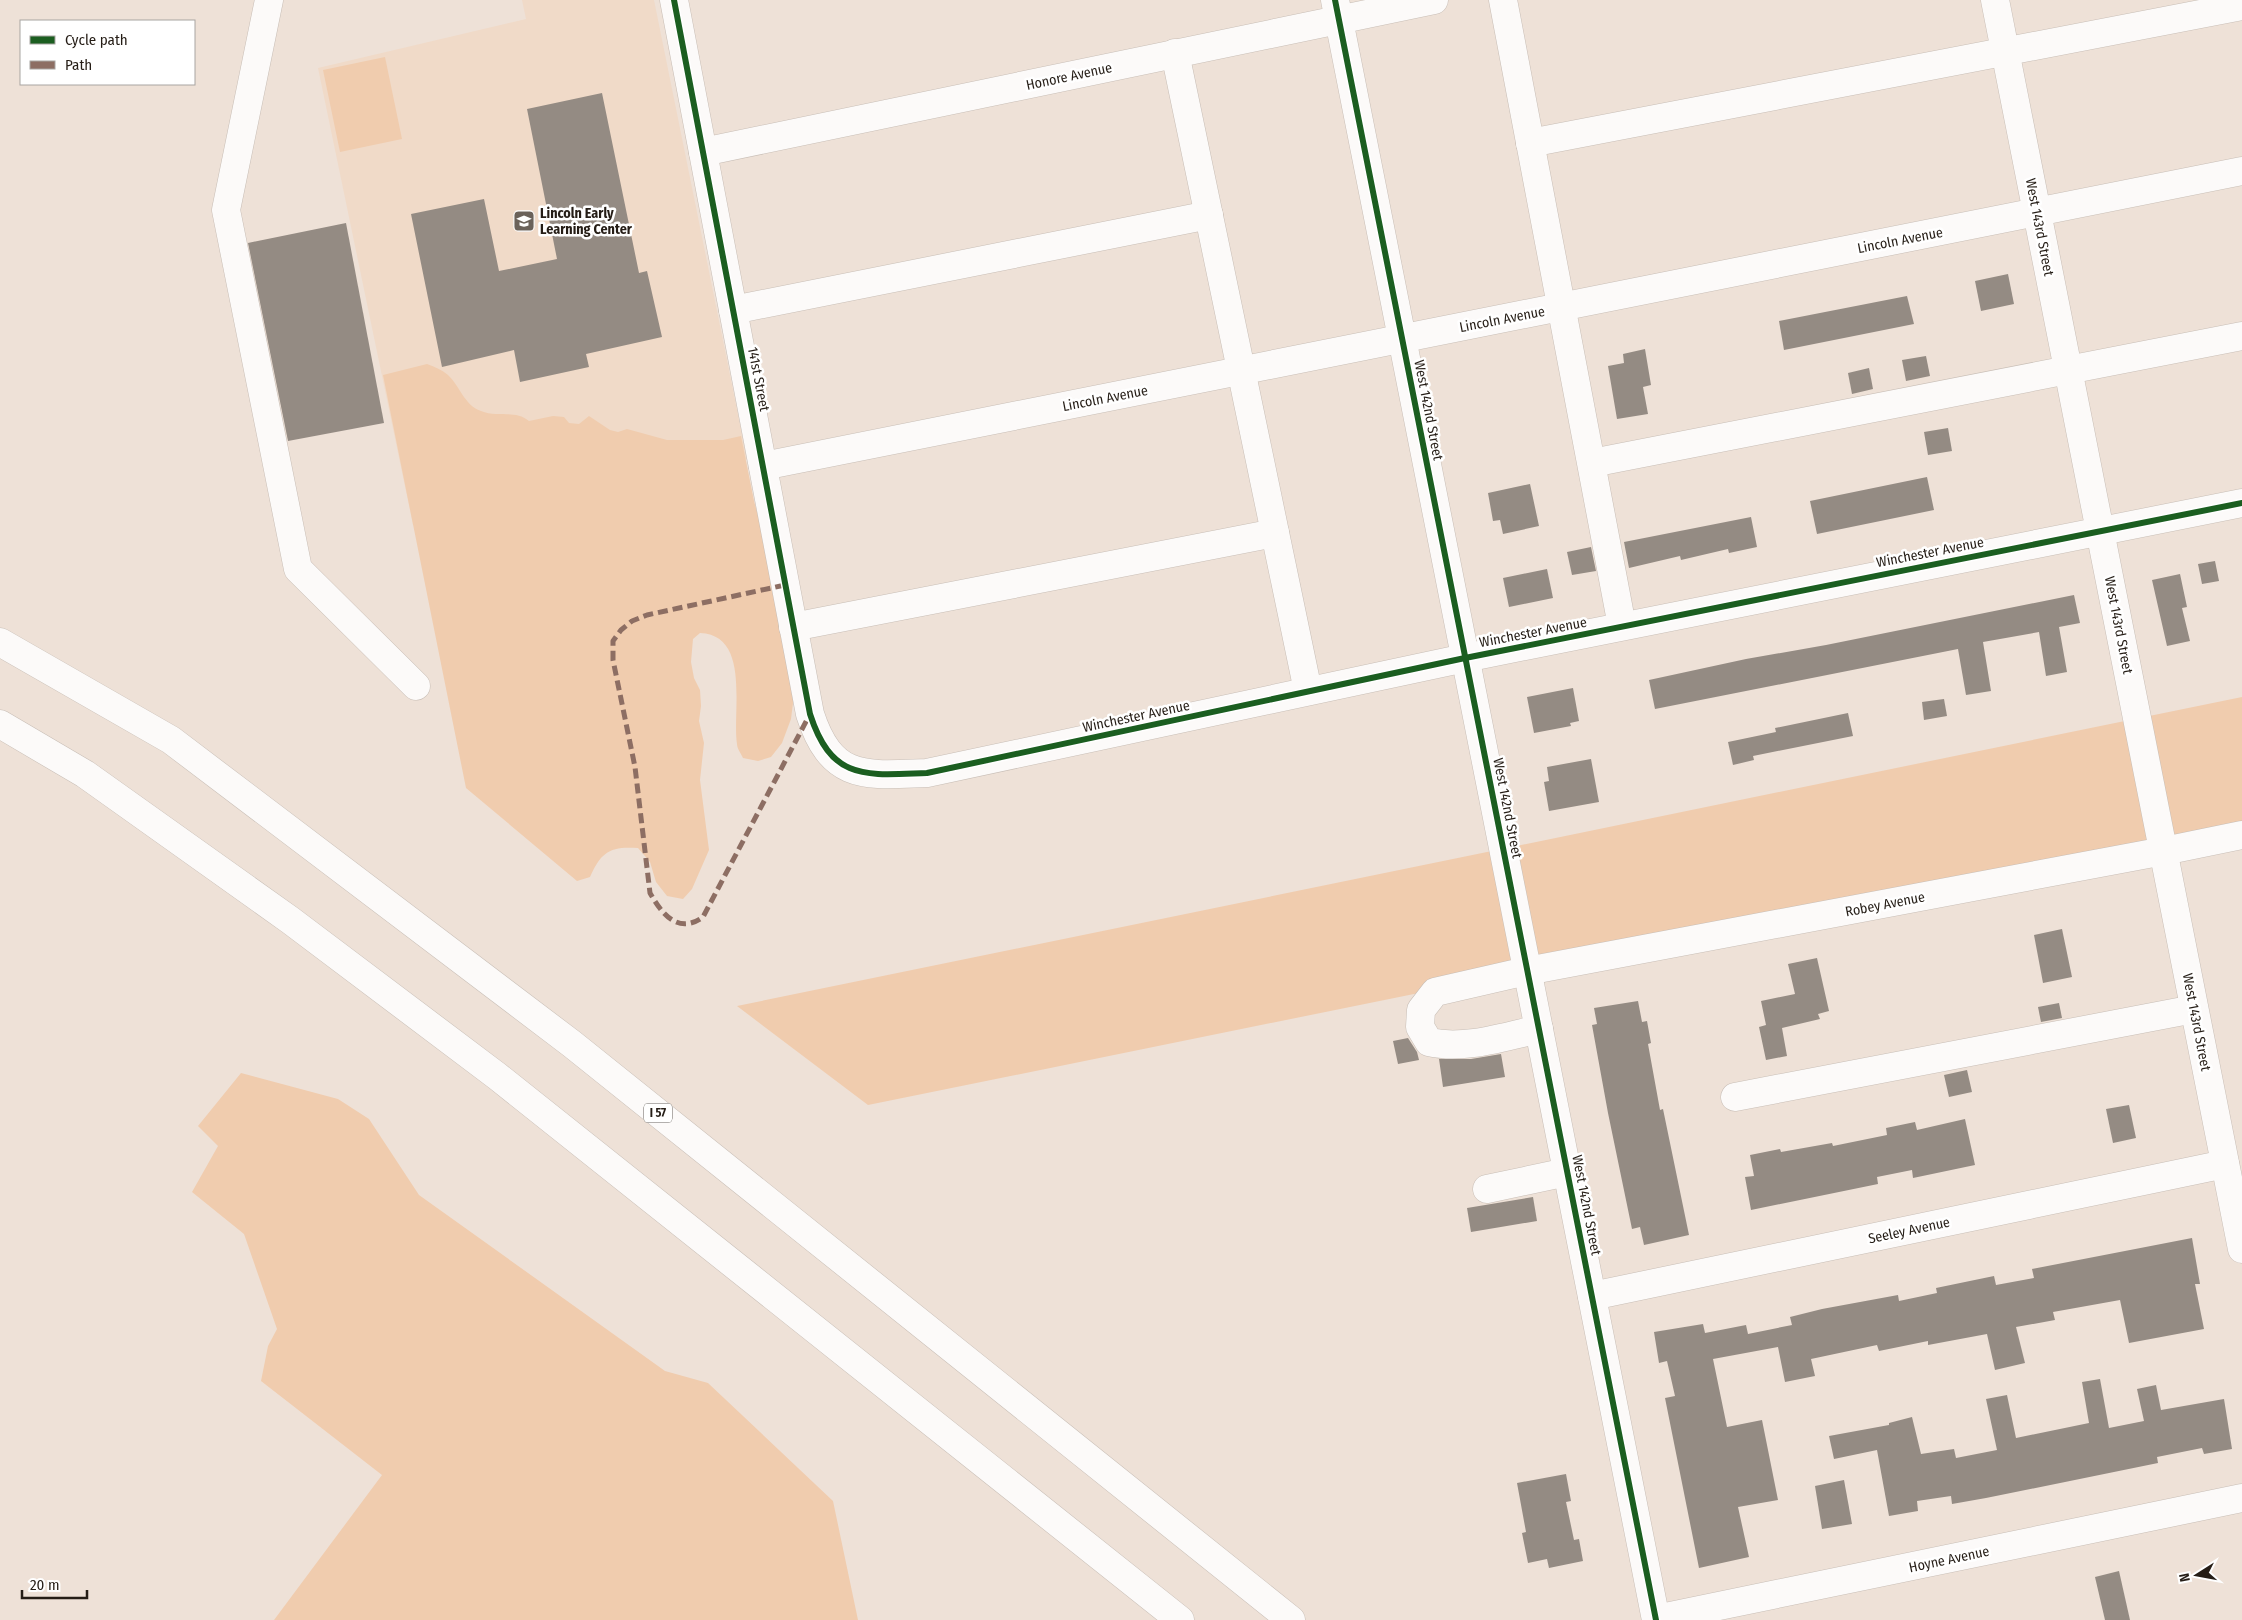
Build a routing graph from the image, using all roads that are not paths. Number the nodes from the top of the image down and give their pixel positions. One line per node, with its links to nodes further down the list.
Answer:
1 (269, 0): 30 (main road)
2 (674, 0): 11 (main road, 141st Street)
3 (1434, 0): 7 (main road, Honore Avenue)
4 (1502, 0): 10 (main road)
5 (1995, 0): 8 (main road, West 143rd Street)
6 (2242, 6): 8 (main road)
7 (1337, 10): 9 (main road, Honore Avenue); 18 (main road, West 142nd Street)
8 (2005, 52): 10 (main road); 13 (main road, West 143rd Street)
9 (1175, 53): 11 (main road, Honore Avenue); 14 (main road)
10 (1530, 143): 15 (main road)
11 (703, 152): 16 (main road, 141st Street)
12 (2242, 171): 13 (main road, Lincoln Avenue)
13 (2037, 213): 15 (main road, Lincoln Avenue); 19 (main road, West 143rd Street)
14 (1209, 215): 16 (main road); 20 (main road)
15 (1562, 307): 18 (main road, Lincoln Avenue); 21 (main road)
16 (733, 310): 22 (main road, 141st Street)
17 (2242, 336): 19 (main road)
18 (1402, 338): 20 (main road, Lincoln Avenue); 29 (main road, West 142nd Street)
19 (2068, 370): 21 (main road); 24 (main road, West 143rd Street)
20 (1241, 371): 22 (main road, Lincoln Avenue); 25 (main road)
21 (1592, 463): 26 (main road)
22 (763, 466): 27 (main road, 141st Street)
23 (2242, 503): 24 (main road, Winchester Avenue)
24 (2100, 531): 26 (main road, Winchester Avenue); 35 (main road, West 143rd Street)
25 (1275, 532): 27 (main road); 31 (main road)
26 (1622, 626): 29 (main road, Winchester Avenue)
27 (793, 627): 33 (main road, 141st Street)
28 (0, 642): 48 (main road, I 57)
29 (1465, 658): 31 (main road, Winchester Avenue); 36 (main road, West 142nd Street)
30 (416, 686)
31 (1308, 691): 33 (main road, Winchester Avenue)
32 (0, 724): 47 (main road)
33 (833, 757)
34 (2242, 835): 35 (main road, Robey Avenue)
35 (2164, 851): 36 (main road, Robey Avenue); 37 (main road, West 143rd Street)
36 (1527, 970): 38 (main road, West 142nd Street); 38 (main road, Robey Avenue)
37 (2194, 1009): 39 (main road); 40 (main road, West 143rd Street)
38 (1539, 1029): 41 (main road, West 142nd Street)
39 (1735, 1097)
40 (2225, 1164): 43 (main road, West 143rd Street); 44 (main road, Seeley Avenue)
41 (1567, 1172): 42 (main road); 44 (main road, West 142nd Street)
42 (1487, 1189)
43 (2242, 1249)
44 (1592, 1296): 46 (main road, West 142nd Street)
45 (2242, 1498): 46 (main road, Hoyne Avenue)
46 (1656, 1619)
47 (1180, 1620)
48 (1291, 1620)

